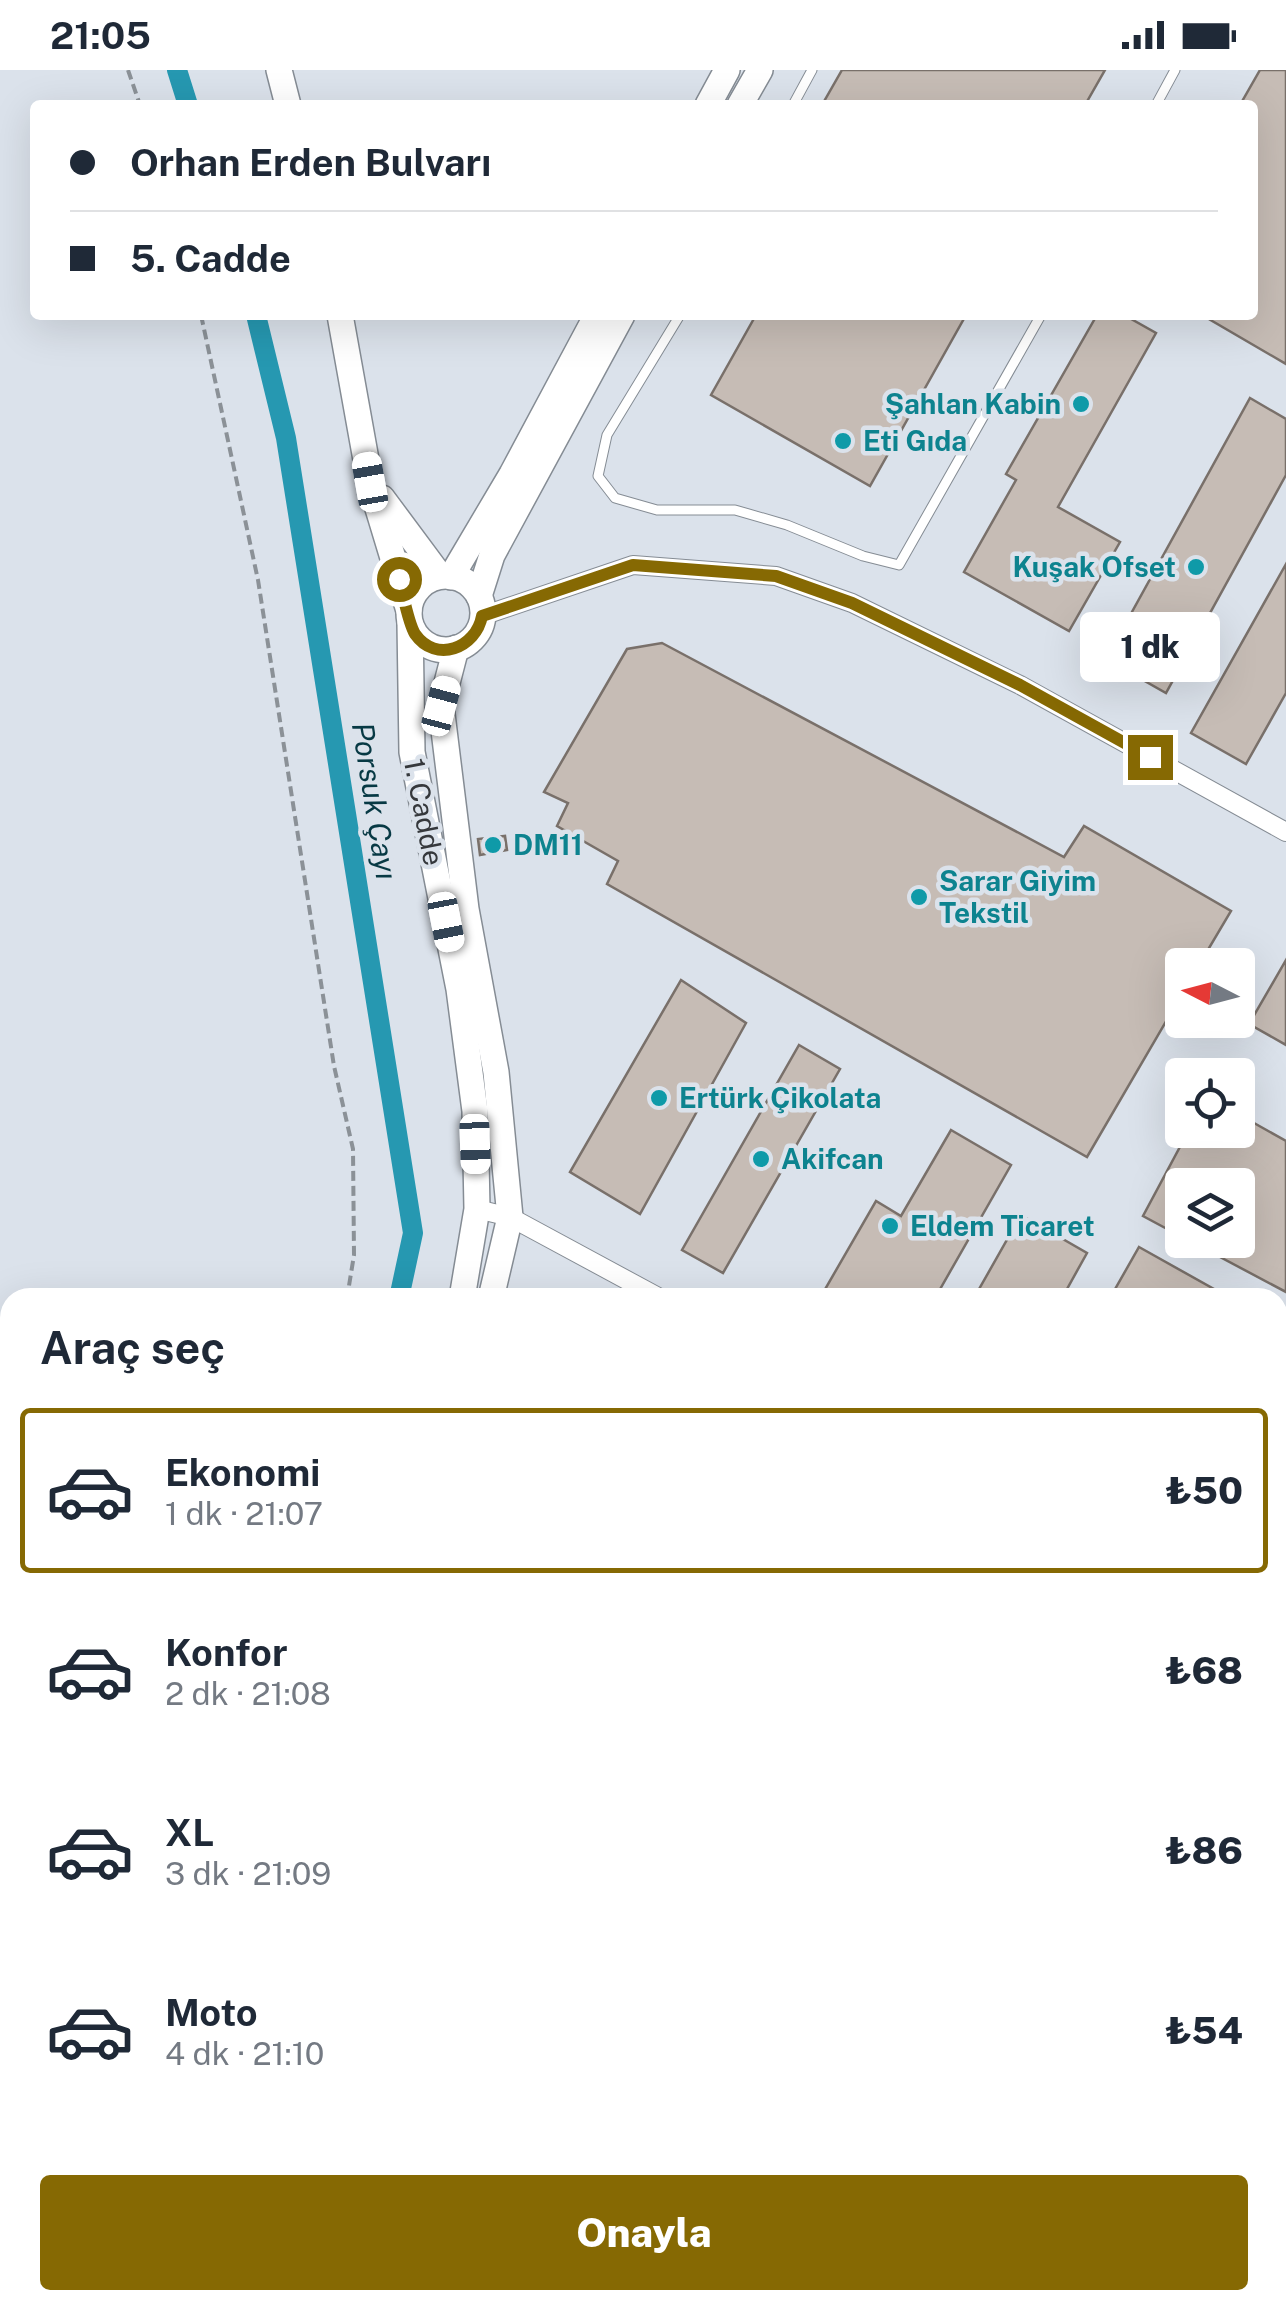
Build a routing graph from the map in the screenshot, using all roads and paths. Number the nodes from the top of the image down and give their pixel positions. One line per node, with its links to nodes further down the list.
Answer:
1 (128, 70): 7 (path)
2 (279, 70): 8 (street)
3 (727, 70): 9 (street)
4 (760, 70): 10 (street)
5 (812, 70): 11 (lane)
6 (1175, 70): 12 (lane)
7 (138, 100)
8 (287, 100)
9 (712, 100)
10 (743, 100)
11 (795, 100)
12 (1159, 100)
13 (202, 320): 27 (path)
14 (341, 320): 19 (street, 1. Cadde)
15 (594, 320): 20 (street)
16 (619, 320): 21 (street)
17 (677, 320): 18 (lane)
18 (1038, 320)
19 (370, 482): 20 (street); 22 (street, 1. Cadde)
20 (445, 576): 21 (street); 22 (street)
21 (480, 606): 23 (street); 24 (street)
22 (410, 617): 23 (street); 25 (street, 1. Cadde)
23 (456, 648): 26 (street, 1. Cadde)
24 (1286, 832)
25 (477, 1208): 26 (street); 28 (street, 1. Cadde)
26 (510, 1217): 29 (street, 1. Cadde); 30 (street)
27 (349, 1288)
28 (464, 1288)
29 (493, 1288)
30 (641, 1288)

